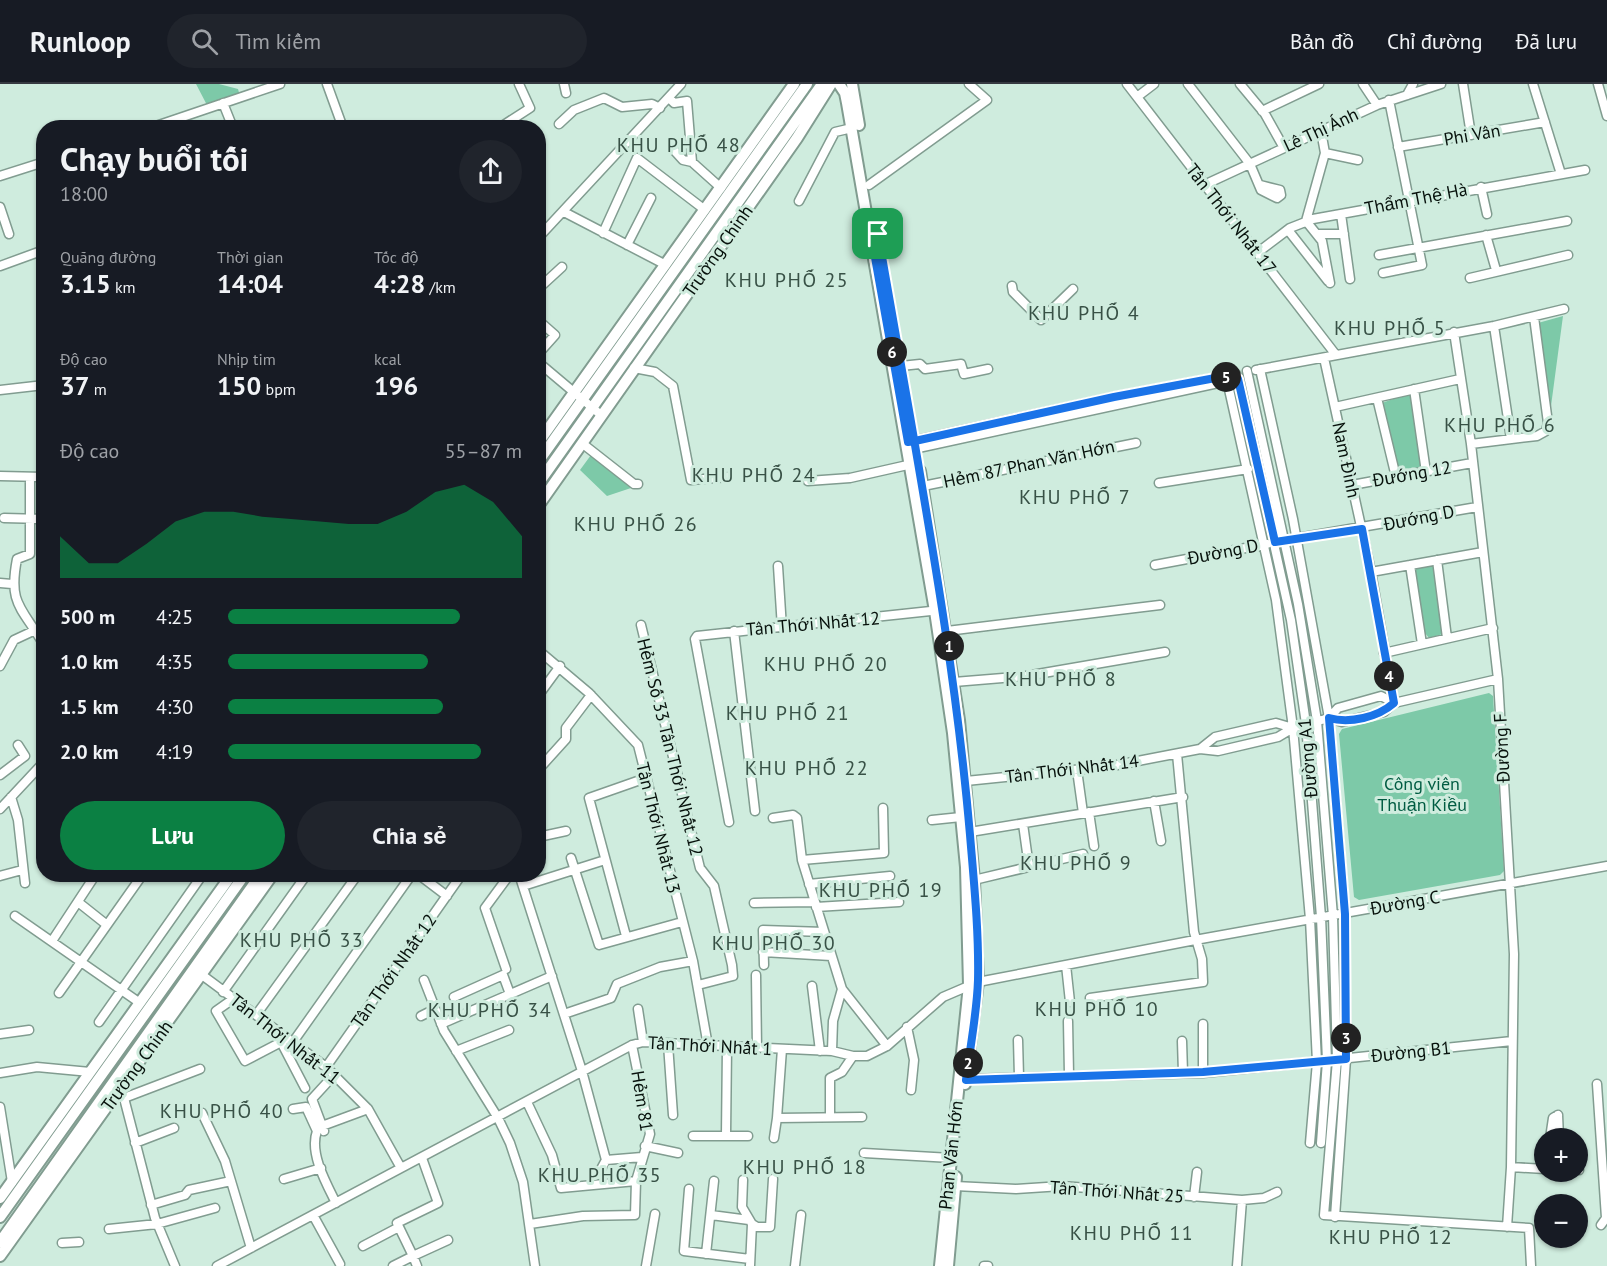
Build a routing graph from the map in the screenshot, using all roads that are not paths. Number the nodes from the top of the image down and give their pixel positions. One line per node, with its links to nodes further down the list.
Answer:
1 (280, 84): 27 (street)
2 (327, 84): 34 (street)
3 (519, 84): 35 (street)
4 (681, 84): 25 (street)
5 (794, 84): 56 (main road, Trường Chinh)
6 (807, 84): 111 (main road, Trường Chinh)
7 (822, 84): 114 (main road, Trường Chinh)
8 (831, 84): 100 (main road, Trường Chinh)
9 (838, 84): 38 (main road, Phan Văn Hớn)
10 (852, 84): 52 (main road, Phan Văn Hớn)
11 (969, 84): 52 (street)
12 (1127, 84): 24 (street, Tân Thới Nhất 17)
13 (1154, 84): 24 (street)
14 (1188, 84): 47 (street)
15 (1240, 84): 30 (street)
16 (1319, 84): 30 (street)
17 (1363, 84): 28 (street)
18 (1413, 84): 23 (street)
19 (1441, 84): 23 (street, Lê Thị Ánh)
20 (1463, 84): 40 (street)
21 (1533, 84): 36 (street)
22 (1598, 84): 31 (street)
23 (1407, 95): 26 (street, Lê Thị Ánh)
24 (1137, 97): 53 (street, Tân Thới Nhất 17)
25 (669, 98): 29 (street); 46 (street)
26 (1389, 100): 28 (street, Lê Thị Ánh); 41 (street)
27 (223, 103): 32 (street); 33 (street)
28 (1377, 105): 39 (street, Lê Thị Ánh)
29 (660, 108): 37 (street); 62 (street)
30 (1262, 111): 42 (street)
31 (1607, 116)
32 (184, 120)
33 (230, 120)
34 (340, 120)
35 (511, 120)
36 (1545, 122): 40 (street, Phi Vân); 50 (street)
37 (559, 124)
38 (852, 128): 59 (street); 73 (main road, Phan Văn Hớn)
39 (1321, 130): 42 (street, Lê Thị Ánh); 44 (street)
40 (1471, 135): 41 (street, Phi Vân)
41 (1398, 147): 58 (street)
42 (1284, 148): 47 (street, Lê Thị Ánh)
43 (673, 149): 46 (street)
44 (1325, 153): 45 (street); 65 (street)
45 (1358, 160)
46 (692, 162): 56 (street)
47 (1250, 164): 53 (street, Lê Thị Ánh); 54 (street)
48 (36, 165): 51 (street)
49 (1585, 170): 50 (street, Thẩm Thệ Hà)
50 (1561, 174): 55 (street, Thẩm Thệ Hà)
51 (0, 176)
52 (869, 185): 73 (main road, Phan Văn Hớn)
53 (1204, 185): 78 (street, Tân Thới Nhất 17)
54 (1260, 185)
55 (1481, 187): 58 (street, Thẩm Thệ Hà); 64 (street)
56 (721, 188): 61 (main road, Trường Chinh)
57 (651, 198): 75 (street)
58 (1409, 200): 63 (street, Thẩm Thệ Hà); 76 (street)
59 (799, 201)
60 (0, 207): 70 (street)
61 (705, 210): 69 (street); 82 (main road, Trường Chinh)
62 (564, 212): 67 (street); 69 (street)
63 (1341, 214): 65 (street, Thẩm Thệ Hà); 72 (street)
64 (1487, 214)
65 (1306, 221): 68 (street, Thẩm Thệ Hà); 71 (street)
66 (1567, 221): 74 (street)
67 (546, 230)
68 (1287, 230): 71 (street); 78 (street, Thẩm Thệ Hà)
69 (603, 233): 75 (street)
70 (9, 234)
71 (1318, 234): 72 (street)
72 (1344, 234): 87 (street)
73 (875, 235): 99 (main road, Phan Văn Hớn); 120 (main road, Phan Văn Hớn)
74 (1486, 235): 76 (street); 84 (street)
75 (627, 245): 82 (street)
76 (1419, 247): 79 (street); 85 (street)
77 (36, 253): 81 (street)
78 (1257, 253): 97 (street, Tân Thới Nhất 17)
79 (1379, 255)
80 (1568, 255): 84 (street)
81 (0, 266)
82 (666, 266): 111 (main road, Trường Chinh)
83 (562, 267): 88 (street)
84 (1496, 270): 86 (street)
85 (1383, 273)
86 (1470, 278)
87 (1350, 279)
88 (546, 282)
89 (1012, 286): 90 (street)
90 (1073, 290)
91 (1564, 309): 92 (street)
92 (1534, 317): 93 (street); 116 (street)
93 (1494, 326): 95 (street); 116 (street)
94 (546, 327): 96 (street)
95 (1454, 332): 97 (street); 107 (street, Đường F)
96 (546, 345)
97 (1336, 355): 98 (street)
98 (1324, 358): 103 (street); 113 (street, Nam Đình)
99 (901, 366): 102 (street); 120 (main road, Phan Văn Hớn)
100 (634, 368): 114 (main road, Trường Chinh); 128 (street)
101 (546, 369): 111 (street)
102 (987, 369)
103 (1260, 372): 104 (street); 143 (street, Đường A1)
104 (1248, 374): 105 (street); 144 (street, Đường A1)
105 (1237, 376): 106 (street); 145 (street, Đường A1)
106 (1227, 378): 120 (street); 124 (street, Đường A1)
107 (1460, 379): 109 (street); 119 (street, Đường F)
108 (36, 386): 110 (street)
109 (1414, 389): 112 (street); 125 (street)
110 (0, 390)
111 (579, 397): 114 (street); 115 (main road, Trường Chinh); 121 (main road, Trường Chinh)
112 (1377, 398): 113 (street); 129 (street)
113 (1335, 407): 136 (street, Nam Đình)
114 (597, 412): 118 (main road, Trường Chinh); 126 (main road, Trường Chinh)
115 (546, 434)
116 (1511, 439): 119 (street)
117 (1136, 443): 135 (street, Hẻm 87 Phan Văn Hớn)
118 (584, 444): 134 (street); 137 (main road, Trường Chinh)
119 (1471, 444): 123 (street, Đường F)
120 (912, 446): 122 (main road, Phan Văn Hớn); 135 (main road, Phan Văn Hớn)
121 (546, 449)
122 (912, 464): 132 (street); 156 (main road, Phan Văn Hớn)
123 (1472, 464): 125 (street, Đướng 12); 138 (street, Đường F)
124 (1248, 469): 133 (street); 146 (street, Đường A1)
125 (1426, 472): 129 (street, Đướng 12)
126 (546, 474)
127 (0, 476): 130 (street)
128 (728, 477)
129 (1396, 477): 136 (street, Đướng 12)
130 (30, 478): 131 (street); 140 (street)
131 (36, 478)
132 (808, 481)
133 (1159, 483)
134 (638, 484)
135 (922, 486): 156 (main road, Phan Văn Hớn)
136 (1352, 486): 142 (street, Nam Đình)
137 (546, 495)
138 (1477, 507): 142 (street, Đướng D); 147 (street, Đường F)
139 (3, 518): 140 (street)
140 (32, 519): 141 (street); 154 (street)
141 (36, 519)
142 (1362, 529): 143 (street, Đường D); 152 (street, Nam Đình)
143 (1297, 538): 144 (street, Đường D); 176 (street, Đường A1)
144 (1285, 540): 145 (street, Đường D); 177 (street, Đường A1)
145 (1275, 542): 146 (street, Đường D); 178 (street, Đường A1)
146 (1264, 544): 149 (street, Đường D); 179 (street, Đường A1)
147 (1483, 552): 148 (street); 160 (street, Đường F)
148 (1437, 560): 150 (street); 164 (street)
149 (1155, 565)
150 (1410, 565): 152 (street); 165 (street)
151 (778, 566): 159 (street)
152 (1371, 572): 167 (street, Nam Đình)
153 (0, 583): 154 (street)
154 (12, 584): 157 (street)
155 (1160, 604): 163 (street)
156 (939, 610): 159 (street, Tân Thới Nhất 12); 163 (main road, Phan Văn Hớn); 196 (main road, Phan Văn Hớn)
157 (36, 625)
158 (640, 626): 265 (street, Hẻm Số 33 Tân Thới Nhất 12)
159 (782, 628): 162 (street, Tân Thới Nhất 12)
160 (1493, 628): 164 (street); 171 (street, Đường F)
161 (36, 629): 169 (street)
162 (734, 631): 194 (street); 199 (street, Tân Thới Nhất 12)
163 (947, 631): 172 (main road, Phan Văn Hớn)
164 (1447, 638): 165 (street)
165 (1422, 644): 167 (street)
166 (1165, 652): 172 (street)
167 (1384, 653): 175 (street, Nam Đình)
168 (546, 656): 170 (street, Tân Thới Nhất 13)
169 (0, 666)
170 (560, 666): 173 (street); 174 (street, Tân Thới Nhất 13)
171 (1498, 679): 175 (street); 235 (street, Đường F)
172 (954, 682): 188 (main road, Phan Văn Hớn)
173 (546, 685)
174 (591, 695): 183 (street); 187 (street, Tân Thới Nhất 13)
175 (1394, 703): 176 (street); 176 (street)
176 (1329, 718): 177 (street); 242 (street, Đường A1)
177 (1317, 722): 178 (street); 244 (street, Đường A1)
178 (1306, 724): 179 (street); 245 (street, Đường A1)
179 (1293, 728): 181 (street); 181 (street); 246 (street, Đường A1)
180 (18, 745): 186 (street)
181 (1200, 749): 182 (street, Tân Thới Nhất 14)
182 (1177, 754): 185 (street, Tân Thới Nhất 14); 190 (street)
183 (546, 759)
184 (36, 770): 189 (street)
185 (1077, 770): 188 (street, Tân Thới Nhất 14); 195 (street)
186 (0, 775)
187 (646, 778): 208 (street); 247 (street, Tân Thới Nhất 13)
188 (966, 781): 202 (main road, Phan Văn Hớn)
189 (11, 797): 193 (street); 213 (street)
190 (1183, 797): 191 (street); 251 (street)
191 (1154, 801): 195 (street); 204 (street)
192 (883, 808): 209 (street)
193 (0, 809)
194 (755, 811)
195 (1086, 813): 200 (street); 205 (street)
196 (961, 817): 198 (street); 264 (main road, Phan Văn Hớn)
197 (773, 818): 209 (street)
198 (932, 820)
199 (729, 822)
200 (1023, 824): 202 (street); 211 (street)
201 (566, 831): 203 (street)
202 (970, 832): 217 (main road, Phan Văn Hớn)
203 (546, 835)
204 (1161, 841)
205 (1094, 846)
206 (1083, 854): 211 (street)
207 (571, 858): 212 (street)
208 (605, 860): 212 (street); 250 (street)
209 (802, 861): 234 (street)
210 (1607, 866): 235 (street, Đường C)
211 (1029, 867): 217 (street)
212 (575, 869): 216 (street); 250 (street)
213 (22, 870): 214 (street); 233 (street)
214 (0, 876)
215 (890, 876): 234 (street)
216 (546, 878)
217 (974, 880): 264 (main road, Phan Văn Hớn)
218 (91, 882): 238 (street)
219 (137, 882): 248 (street)
220 (197, 882): 268 (street)
221 (226, 882): 276 (main road, Trường Chinh)
222 (239, 882): 375 (main road, Trường Chinh)
223 (255, 882): 389 (main road, Trường Chinh)
224 (267, 882): 260 (main road, Trường Chinh)
225 (301, 882): 269 (street)
226 (352, 882): 280 (street)
227 (406, 882): 291 (street)
228 (429, 882): 237 (street)
229 (457, 882): 237 (street, Tân Thới Nhất 12)
230 (504, 882): 259 (street)
231 (522, 882): 236 (street)
232 (535, 882): 236 (street)
233 (25, 883)
234 (809, 884): 241 (street)
235 (1509, 884): 242 (street, Đường C); 293 (street, Đường F)
236 (523, 886): 262 (street)
237 (447, 896): 309 (street, Tân Thới Nhất 12)
238 (78, 902): 248 (street); 252 (street)
239 (899, 902): 241 (street)
240 (754, 903): 241 (street)
241 (815, 904): 249 (street)
242 (1345, 914): 244 (street, Đường C); 306 (street, Đường A1)
243 (15, 916): 252 (street)
244 (1333, 916): 245 (street, Đường C); 306 (street, Đường A1)
245 (1321, 917): 246 (street, Đường C); 307 (street, Đường A1)
246 (1310, 919): 251 (street, Đường C); 308 (street, Đường A1)
247 (681, 922): 250 (street); 255 (street, Tân Thới Nhất 13)
248 (107, 925): 256 (street)
249 (824, 932): 253 (street); 254 (street)
250 (626, 936)
251 (1195, 940): 258 (street, Tân Thới Nhất 1); 273 (street)
252 (51, 941): 256 (street)
253 (763, 952): 254 (street); 257 (street)
254 (831, 956): 267 (street)
255 (693, 961): 265 (street, Tân Thới Nhất 13); 279 (street)
256 (81, 962): 268 (street); 270 (street)
257 (764, 965)
258 (1066, 965): 264 (street, Tân Thới Nhất 1); 275 (street)
259 (506, 969)
260 (202, 975): 269 (street, Tân Thới Nhất 11); 323 (main road, Trường Chinh)
261 (756, 975): 300 (street)
262 (552, 976): 271 (street); 279 (street)
263 (423, 980): 277 (street)
264 (974, 983): 286 (street, Tân Thới Nhất 1); 319 (main road, Phan Văn Hớn); 350 (main road, Phan Văn Hớn)
265 (698, 985): 297 (street, Tân Thới Nhất 13)
266 (812, 986): 303 (street)
267 (842, 989): 298 (street); 304 (street)
268 (122, 990): 276 (street); 283 (street)
269 (224, 992): 274 (street, Tân Thới Nhất 11)
270 (59, 993)
271 (510, 994): 272 (street); 284 (street)
272 (454, 997)
273 (1090, 998)
274 (233, 999): 280 (street, Tân Thới Nhất 11); 291 (street)
275 (1070, 1002)
276 (140, 1003): 312 (main road, Trường Chinh)
277 (435, 1009): 281 (street); 284 (street)
278 (638, 1009): 294 (street)
279 (564, 1014): 311 (street)
280 (256, 1015): 291 (street, Tân Thới Nhất 11)
281 (421, 1016)
282 (1068, 1021): 317 (street)
283 (99, 1022)
284 (441, 1024): 302 (street)
285 (1203, 1024): 313 (street)
286 (908, 1027): 298 (street, Tân Thới Nhất 1); 322 (street)
287 (29, 1030): 289 (street)
288 (509, 1030): 302 (street)
289 (0, 1034)
290 (1018, 1040): 318 (street)
291 (287, 1041): 309 (street, Tân Thới Nhất 11); 321 (street)
292 (1182, 1041): 315 (street)
293 (1512, 1041): 306 (street, Đường B1); 352 (street, Đường F)
294 (644, 1042): 295 (street, Tân Thới Nhất 1); 296 (street, Tân Thới Nhất 1)
295 (668, 1044): 297 (street, Tân Thới Nhất 1); 329 (street)
296 (632, 1045): 311 (street, Tân Thới Nhất 1); 345 (street, Hẻm 81)
297 (708, 1046): 299 (street, Tân Thới Nhất 1)
298 (887, 1046): 305 (street, Tân Thới Nhất 1)
299 (726, 1047): 300 (street, Tân Thới Nhất 1); 338 (street)
300 (757, 1048): 301 (street, Tân Thới Nhất 1)
301 (782, 1049): 303 (street, Tân Thới Nhất 1); 333 (street)
302 (456, 1051): 332 (street)
303 (820, 1051): 304 (street, Tân Thới Nhất 1)
304 (832, 1051): 305 (street, Tân Thới Nhất 1)
305 (853, 1056): 330 (street)
306 (1342, 1059): 307 (street, Đường B1); 380 (street); 380 (street)
307 (1327, 1061): 308 (street, Đường B1); 344 (street, Đường A1)
308 (1317, 1062): 313 (street, Đường B1); 343 (street, Đường A1)
309 (326, 1067): 316 (street, Tân Thới Nhất 11)
310 (200, 1069): 323 (street)
311 (582, 1071): 324 (street, Tân Thới Nhất 1); 351 (street)
312 (90, 1072): 314 (street); 365 (main road, Trường Chinh)
313 (1203, 1072): 315 (street, Đường B1)
314 (0, 1073)
315 (1183, 1073): 317 (street, Đường B1)
316 (334, 1075): 327 (street, Tân Thới Nhất 11); 327 (street)
317 (1069, 1075): 318 (street, Đường B1)
318 (1019, 1077): 319 (street, Đường B1)
319 (966, 1080): 366 (main road, Phan Văn Hớn)
320 (1597, 1084): 337 (street)
321 (304, 1088)
322 (911, 1090)
323 (121, 1094): 342 (street); 395 (main road, Trường Chinh)
324 (527, 1102): 332 (street, Tân Thới Nhất 1); 363 (street)
325 (0, 1107): 365 (street)
326 (293, 1109): 353 (street)
327 (368, 1109): 354 (street, Tân Thới Nhất 11)
328 (202, 1113): 362 (street)
329 (673, 1115)
330 (830, 1115): 331 (street); 333 (street)
331 (862, 1117)
332 (498, 1118): 349 (street, Tân Thới Nhất 1); 383 (street)
333 (777, 1118): 341 (street)
334 (174, 1128): 342 (street)
335 (1552, 1128): 336 (street)
336 (1559, 1128)
337 (1604, 1129): 358 (street)
338 (726, 1135): 339 (street); 340 (street)
339 (693, 1136)
340 (748, 1136)
341 (774, 1137)
342 (135, 1143): 373 (street)
343 (1310, 1143)
344 (1321, 1143)
345 (645, 1146): 346 (street); 348 (street, Hẻm 81)
346 (678, 1153)
347 (864, 1153): 350 (street)
348 (642, 1157): 351 (street); 363 (street, Hẻm 81)
349 (422, 1158): 354 (street, Tân Thới Nhất 1); 385 (street)
350 (951, 1158): 407 (main road, Phan Văn Hớn)
351 (606, 1160): 356 (street)
352 (1511, 1167): 355 (street); 386 (street, Đường F)
353 (321, 1168): 359 (street); 372 (street)
354 (401, 1168): 372 (street, Tân Thới Nhất 1)
355 (1534, 1168)
356 (600, 1171)
357 (1197, 1172): 369 (street)
358 (1605, 1178): 384 (street)
359 (284, 1179)
360 (773, 1179): 381 (street)
361 (743, 1180): 381 (street)
362 (231, 1181): 373 (street); 393 (street)
363 (636, 1181): 383 (street, Hẻm 81)
364 (714, 1181): 378 (street)
365 (12, 1182): 370 (main road, Trường Chinh)
366 (955, 1186): 369 (street, Tân Thới Nhất 25); 408 (main road, Phan Văn Hớn)
367 (689, 1189): 394 (street)
368 (1277, 1192): 371 (street, Tân Thới Nhất 25)
369 (1194, 1197): 371 (street, Tân Thới Nhất 25)
370 (0, 1198)
371 (1242, 1200): 409 (street)
372 (336, 1203): 377 (street, Tân Thới Nhất 1)
373 (151, 1205): 382 (street)
374 (216, 1208): 382 (street)
375 (2, 1214)
376 (655, 1214): 405 (street)
377 (313, 1215): 393 (street, Tân Thới Nhất 1); 399 (street)
378 (711, 1215): 381 (street); 394 (street)
379 (801, 1215): 406 (street)
380 (1335, 1216): 386 (street)
381 (751, 1222): 397 (street)
382 (157, 1224): 387 (street); 400 (street)
383 (530, 1224): 404 (street)
384 (1601, 1225)
385 (399, 1227): 392 (street); 396 (street)
386 (1507, 1227): 410 (street)
387 (109, 1229)
388 (448, 1240): 396 (street)
389 (1, 1242)
390 (79, 1242): 391 (street)
391 (62, 1243)
392 (363, 1246)
393 (251, 1248): 398 (street, Tân Thới Nhất 1)
394 (706, 1254): 397 (street)
395 (0, 1256)
396 (412, 1256): 402 (street); 403 (street)
397 (750, 1262)
398 (231, 1263): 401 (street, Tân Thới Nhất 1)
399 (340, 1264)
400 (175, 1266)
401 (217, 1266)
402 (393, 1266)
403 (417, 1266)
404 (535, 1266)
405 (646, 1266)
406 (795, 1266)
407 (940, 1266)
408 (948, 1266)
409 (1237, 1266)
410 (1531, 1266)

